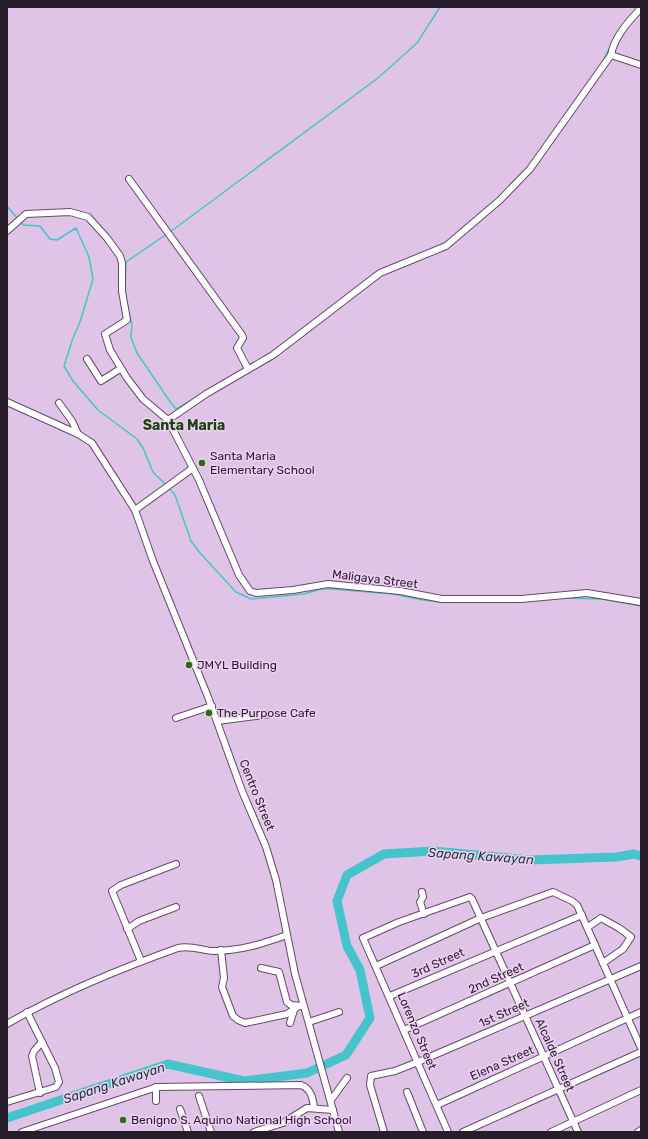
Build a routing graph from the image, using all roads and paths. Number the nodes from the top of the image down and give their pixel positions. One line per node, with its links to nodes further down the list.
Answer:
1 (641, 8): 2 (street)
2 (611, 55): 3 (street); 8 (street)
3 (641, 65)
4 (129, 179): 8 (street)
5 (7, 231): 7 (street)
6 (87, 359): 7 (street)
7 (120, 369): 11 (street)
8 (248, 370): 11 (street)
9 (7, 402): 12 (street, Centro Street)
10 (59, 402): 12 (street)
11 (168, 420): 13 (street, Maligaya Street)
12 (78, 434): 14 (street, Centro Street)
13 (193, 468): 14 (street); 15 (street, Maligaya Street)
14 (135, 510): 16 (street, Centro Street)
15 (641, 602)
16 (212, 706): 18 (street); 19 (street, Centro Street)
17 (271, 714): 19 (street)
18 (176, 718)
19 (217, 721): 28 (street, Centro Street)
20 (176, 864): 27 (street)
21 (422, 892): 23 (street)
22 (176, 907): 27 (street)
23 (424, 914): 25 (street, Alcalde Street); 34 (street, Lorenzo Street)
24 (582, 915): 25 (street); 26 (street); 31 (street, 3rd Street)
25 (481, 918): 31 (street, Alcalde Street); 34 (street)
26 (588, 927): 29 (street); 33 (street)
27 (127, 929): 32 (street)
28 (287, 935): 30 (street); 40 (street, Centro Street)
29 (595, 944): 33 (street); 38 (street, 2nd Street)
30 (221, 950): 32 (street); 40 (street)
31 (496, 950): 38 (street, Alcalde Street); 39 (street, 3rd Street)
32 (141, 960): 41 (street)
33 (603, 963): 37 (street)
34 (376, 966): 39 (street, Lorenzo Street)
35 (641, 966): 37 (street, 1st Street)
36 (261, 968): 40 (street)
37 (610, 979): 44 (street, 1st Street); 45 (street)
38 (511, 983): 44 (street, Alcalde Street); 49 (street, 2nd Street)
39 (390, 996): 49 (street, Lorenzo Street)
40 (299, 1007): 46 (street, Centro Street); 47 (street)
41 (27, 1012): 48 (street); 50 (street)
42 (339, 1012): 46 (street)
43 (641, 1012): 45 (street, Elena Street)
44 (525, 1015): 53 (street, Alcalde Street); 54 (street, 1st Street)
45 (628, 1018): 51 (street); 53 (street, Elena Street)
46 (308, 1022): 62 (street, Centro Street)
47 (290, 1023)
48 (7, 1024)
49 (404, 1030): 54 (street, Lorenzo Street)
50 (42, 1042): 60 (street); 60 (street)
51 (641, 1048)
52 (641, 1052): 57 (street)
53 (544, 1057): 57 (street, Alcalde Street); 65 (street, Elena Street)
54 (418, 1062): 65 (street, Lorenzo Street); 76 (street, 1st Street)
55 (347, 1078): 62 (street)
56 (156, 1087): 63 (street); 66 (street); 71 (street)
57 (559, 1089): 69 (street, Alcalde Street); 79 (street)
58 (641, 1090): 69 (street)
59 (407, 1092): 77 (street)
60 (40, 1093): 64 (street)
61 (199, 1096): 73 (street)
62 (330, 1099): 68 (street, Centro Street)
63 (156, 1101)
64 (7, 1102)
65 (437, 1104): 78 (street, Lorenzo Street)
66 (314, 1108): 68 (street); 74 (street)
67 (180, 1109): 72 (street)
68 (333, 1110): 75 (street, Centro Street)
69 (574, 1122): 80 (street); 81 (street, Alcalde Street)
70 (641, 1130): 82 (street)
71 (22, 1132)
72 (188, 1132)
73 (211, 1132)
74 (254, 1132)
75 (339, 1132)
76 (384, 1132)
77 (423, 1132)
78 (448, 1132)
79 (463, 1132)
80 (550, 1132)
81 (578, 1132)
82 (638, 1132)

